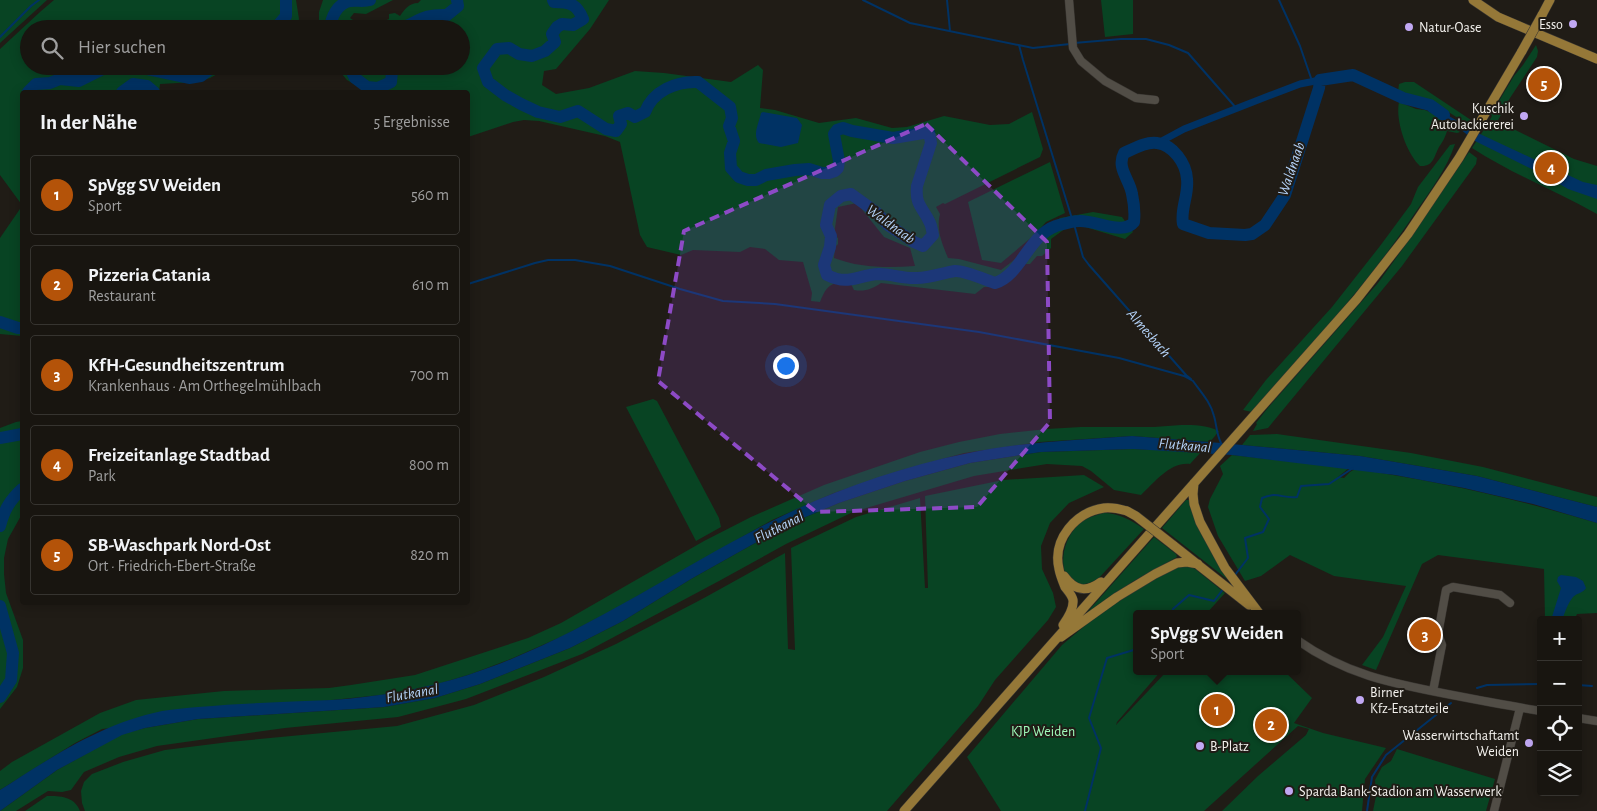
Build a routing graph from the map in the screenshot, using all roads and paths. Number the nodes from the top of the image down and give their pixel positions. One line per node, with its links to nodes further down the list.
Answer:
1 (1069, 0): 5 (street)
2 (1473, 0): 4 (main road)
3 (1550, 0): 6 (main road, bridge)
4 (1597, 59)
5 (1155, 100)
6 (1194, 483): 9 (main road); 10 (main road)
7 (1198, 564): 8 (main road, bridge); 10 (main road); 13 (main road)
8 (1059, 570): 9 (main road); 13 (main road)
9 (1118, 570): 13 (main road)
10 (1242, 596): 12 (main road)
11 (1510, 602): 15 (street)
12 (1257, 610)
13 (1053, 642): 20 (main road)
14 (1301, 643): 15 (street)
15 (1433, 691): 16 (street)
16 (1520, 708): 17 (street); 21 (street)
17 (1537, 711)
18 (1582, 719): 19 (street)
19 (1597, 721)
20 (904, 811)
21 (1494, 811)

